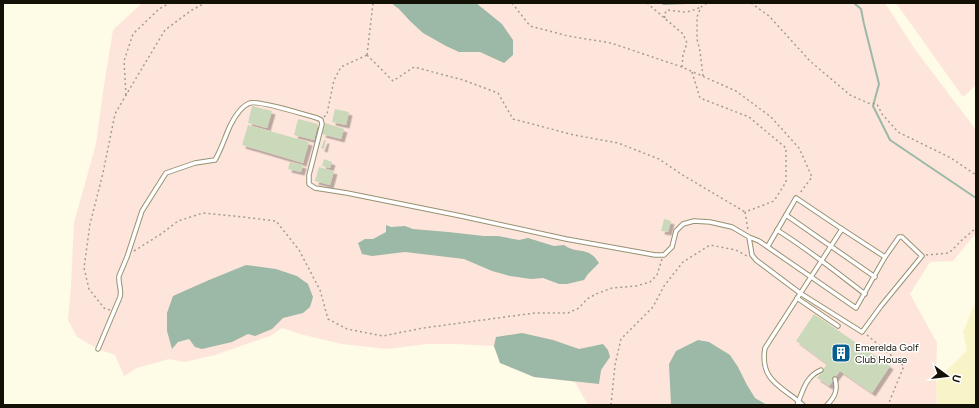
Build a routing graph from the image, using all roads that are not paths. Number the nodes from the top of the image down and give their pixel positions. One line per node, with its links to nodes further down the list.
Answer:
1 (786, 215): 2 (lane); 3 (lane); 6 (lane)
2 (777, 230): 5 (lane); 8 (lane)
3 (842, 230): 6 (lane); 7 (lane)
4 (749, 238): 5 (lane); 11 (lane); 15 (lane)
5 (768, 246): 9 (lane)
6 (831, 246): 8 (lane); 10 (lane)
7 (885, 257): 10 (lane); 11 (lane)
8 (822, 261): 9 (lane); 12 (lane)
9 (812, 277): 11 (lane); 12 (lane)
10 (875, 277): 12 (lane)
11 (800, 293): 13 (lane)
12 (865, 294)
13 (797, 298): 14 (lane); 18 (lane)
14 (838, 326)
15 (98, 349)
16 (821, 370): 18 (lane)
17 (835, 379): 20 (lane)
18 (798, 403): 19 (lane)
19 (803, 405)
20 (827, 405)

